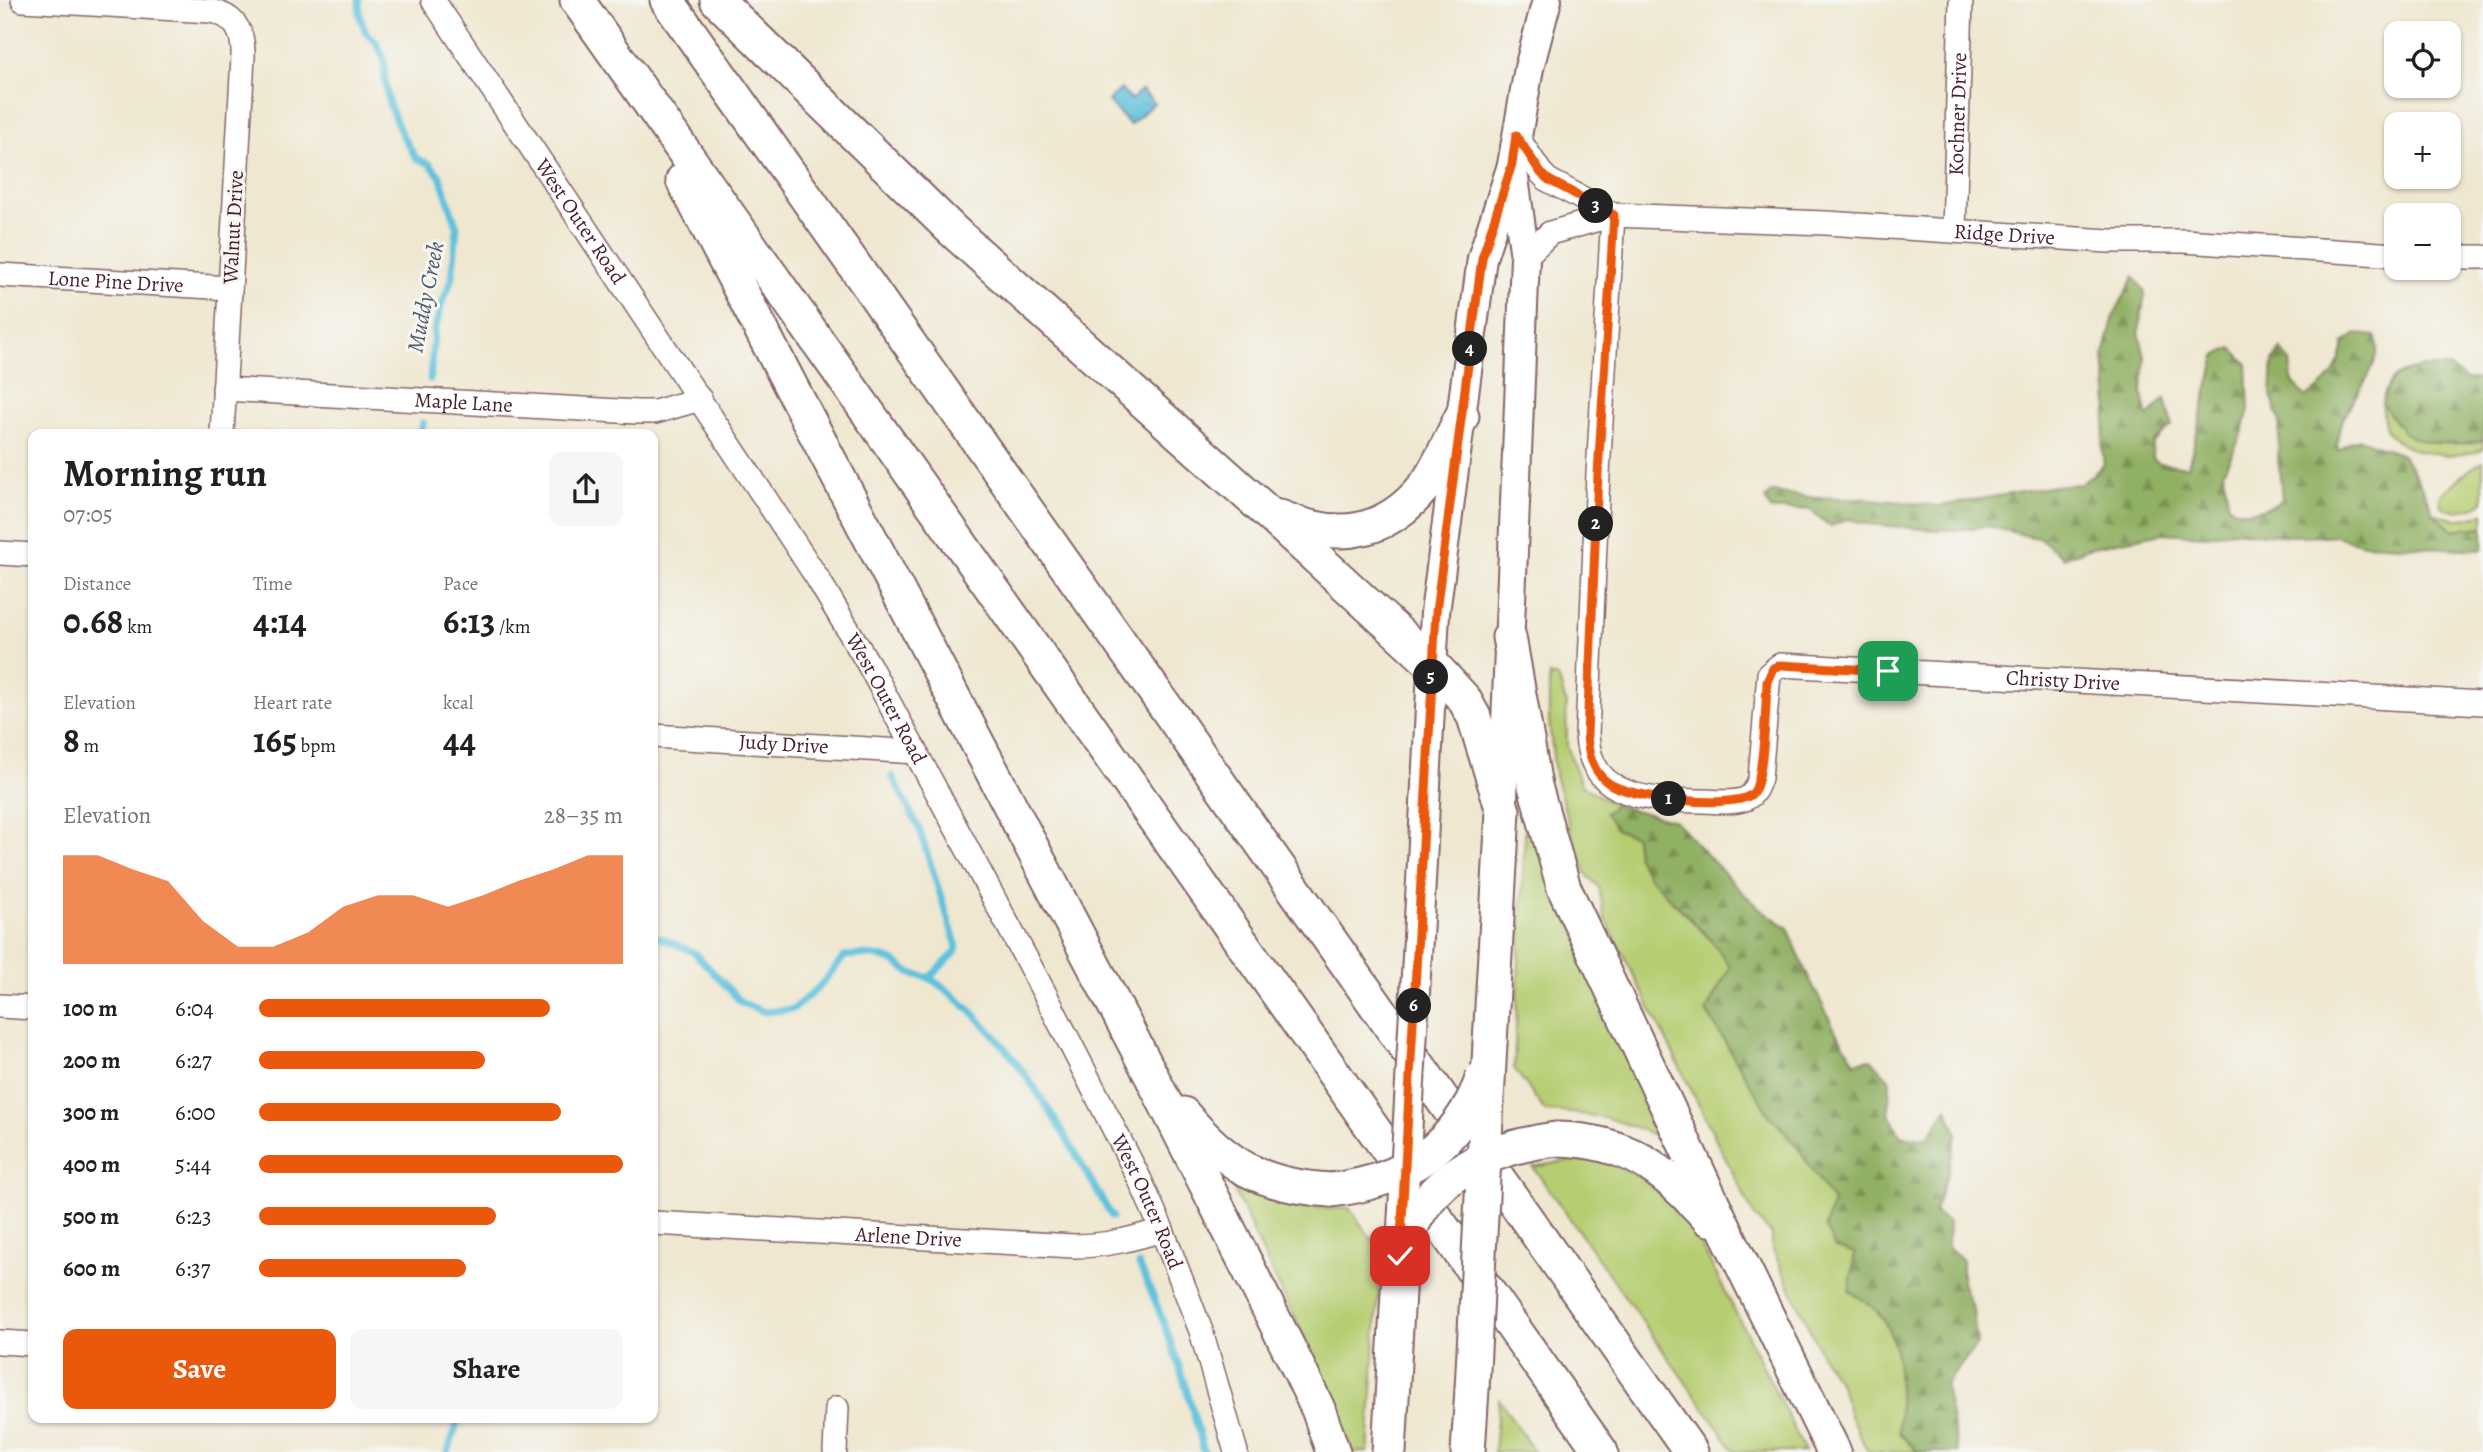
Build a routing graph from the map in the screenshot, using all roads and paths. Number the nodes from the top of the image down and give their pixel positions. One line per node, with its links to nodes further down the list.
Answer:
1 (23, 0): 18 (street, Walnut Drive)
2 (433, 0): 20 (street, West Outer Road)
3 (577, 0): 8 (highway)
4 (667, 0): 51 (highway)
5 (717, 0): 23 (highway)
6 (1547, 0): 9 (main road)
7 (1961, 0): 12 (street, Kochner Drive)
8 (619, 59): 35 (highway); 50 (highway)
9 (1516, 135): 10 (main road); 11 (street, Ridge Drive)
10 (1512, 164): 14 (main road); 21 (main road)
11 (1614, 215): 12 (street, Ridge Drive); 14 (street, Ridge Drive); 28 (street, Christy Drive)
12 (1954, 230): 13 (street, Ridge Drive)
13 (2384, 254)
14 (1525, 257): 26 (main road)
15 (2461, 257): 16 (street)
16 (2483, 257)
17 (0, 275): 18 (street, Lone Pine Drive)
18 (230, 288): 19 (street, Walnut Drive)
19 (224, 389): 20 (street, Maple Lane); 22 (street, Walnut Drive)
20 (700, 399): 30 (street, West Outer Road)
21 (1462, 415): 23 (highway); 27 (main road)
22 (222, 429)
23 (1267, 512): 27 (highway)
24 (0, 554): 25 (street)
25 (28, 555)
26 (1509, 636): 31 (main road); 40 (highway)
27 (1432, 664): 31 (highway); 37 (main road, bridge)
28 (2483, 703)
29 (658, 736): 30 (street, Judy Drive)
30 (917, 751): 39 (street, West Outer Road)
31 (1503, 811): 34 (highway)
32 (0, 1006): 33 (street)
33 (28, 1008)
34 (1489, 1052): 36 (highway, bridge); 37 (highway, bridge)
35 (1152, 1077): 37 (highway, bridge); 47 (highway)
36 (1483, 1158): 40 (highway, bridge); 41 (highway, bridge); 49 (highway, bridge)
37 (1404, 1170): 41 (main road, bridge)
38 (658, 1223): 39 (street, Arlene Drive)
39 (1162, 1230): 46 (street, West Outer Road)
40 (1732, 1244): 52 (highway)
41 (1399, 1270): 48 (highway)
42 (0, 1342): 43 (street)
43 (28, 1344)
44 (838, 1408): 45 (street)
45 (835, 1452)
46 (1237, 1452)
47 (1333, 1452)
48 (1389, 1452)
49 (1468, 1452)
50 (1601, 1452)
51 (1691, 1452)
52 (1834, 1452)

